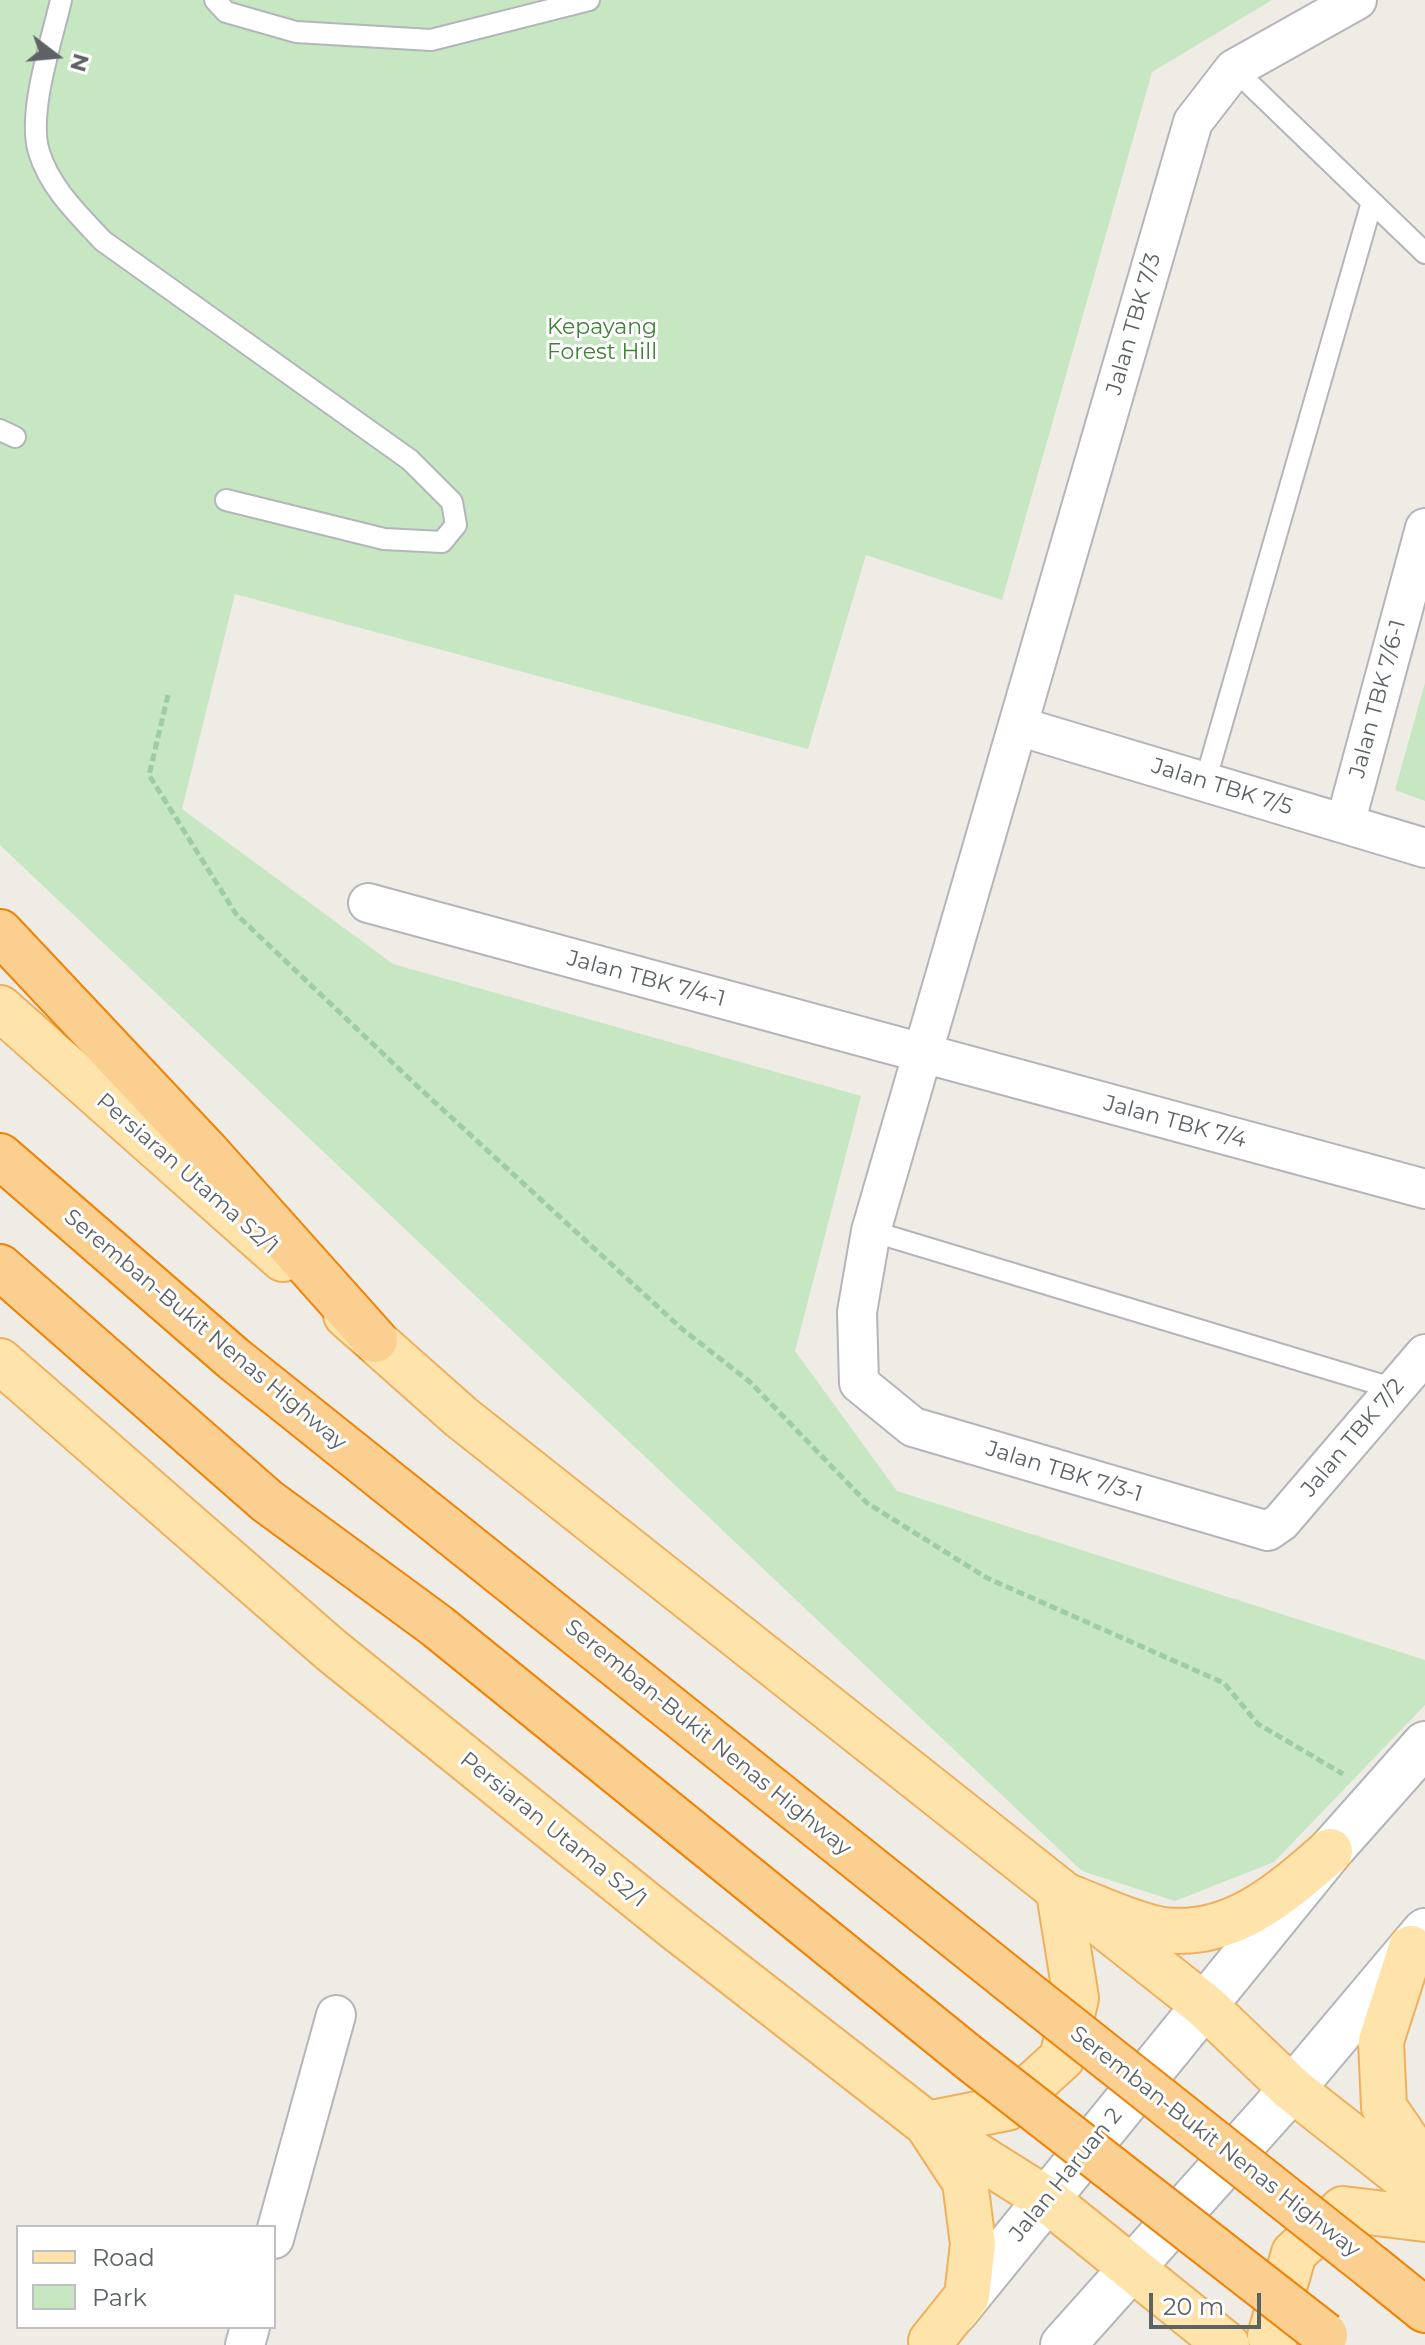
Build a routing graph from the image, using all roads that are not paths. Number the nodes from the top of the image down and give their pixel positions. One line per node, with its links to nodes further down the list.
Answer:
1 (61, 0): 8 (lane)
2 (215, 0): 3 (lane)
3 (589, 0)
4 (1357, 0): 5 (street, Jalan TBK 7/3)
5 (1234, 69): 6 (lane); 10 (street, Jalan TBK 7/3)
6 (1372, 202): 7 (lane); 11 (lane)
7 (1425, 253)
8 (226, 500)
9 (1425, 528): 12 (street, Jalan TBK 7/6-1)
10 (1018, 726): 11 (street, Jalan TBK 7/5); 17 (street, Jalan TBK 7/3)
11 (1205, 782): 12 (street, Jalan TBK 7/5)
12 (1345, 824): 13 (street, Jalan TBK 7/5)
13 (1425, 848)
14 (368, 903): 17 (street, Jalan TBK 7/4-1)
15 (0, 932): 22 (highway)
16 (0, 1008): 22 (main road, Persiaran Utama S2/1)
17 (924, 1055): 19 (street, Jalan TBK 7/4); 20 (street, Jalan TBK 7/3)
18 (0, 1156): 42 (highway, Seremban-Bukit Nenas Highway, bridge)
19 (1425, 1189)
20 (871, 1231): 25 (street, Jalan TBK 7/3); 26 (lane)
21 (0, 1267): 43 (highway, bridge)
22 (375, 1340): 30 (main road, Persiaran Utama S2/1)
23 (1425, 1354): 26 (street, Jalan TBK 7/2)
24 (0, 1361): 35 (main road, Persiaran Utama S2/1)
25 (859, 1383): 27 (street, Jalan TBK 7/3-1)
26 (1395, 1389): 27 (street, Jalan TBK 7/2)
27 (1281, 1522)
28 (1425, 1744): 29 (main road, Jalan Haruan 2)
29 (1330, 1851): 30 (main road); 32 (main road, Jalan Haruan 2)
30 (1059, 1893): 32 (main road, Persiaran Utama S2/1); 35 (main road)
31 (1418, 1939): 34 (main road); 36 (main road)
32 (1205, 2006): 34 (main road, Persiaran Utama S2/1); 38 (main road, Jalan Haruan 2)
33 (336, 2015): 40 (street)
34 (1292, 2089): 37 (main road, Persiaran Utama S2/1); 41 (main road)
35 (927, 2124): 38 (main road, Persiaran Utama S2/1); 44 (main road)
36 (1425, 2167)
37 (1425, 2194)
38 (1046, 2199): 41 (main road, Persiaran Utama S2/1); 44 (main road, Jalan Haruan 2)
39 (1425, 2219): 47 (main road)
40 (276, 2232)
41 (1130, 2267): 45 (main road); 46 (main road, Persiaran Utama S2/1)
42 (1425, 2310)
43 (1331, 2340)
44 (930, 2343)
45 (1063, 2345)
46 (1227, 2345)
47 (1274, 2345)

